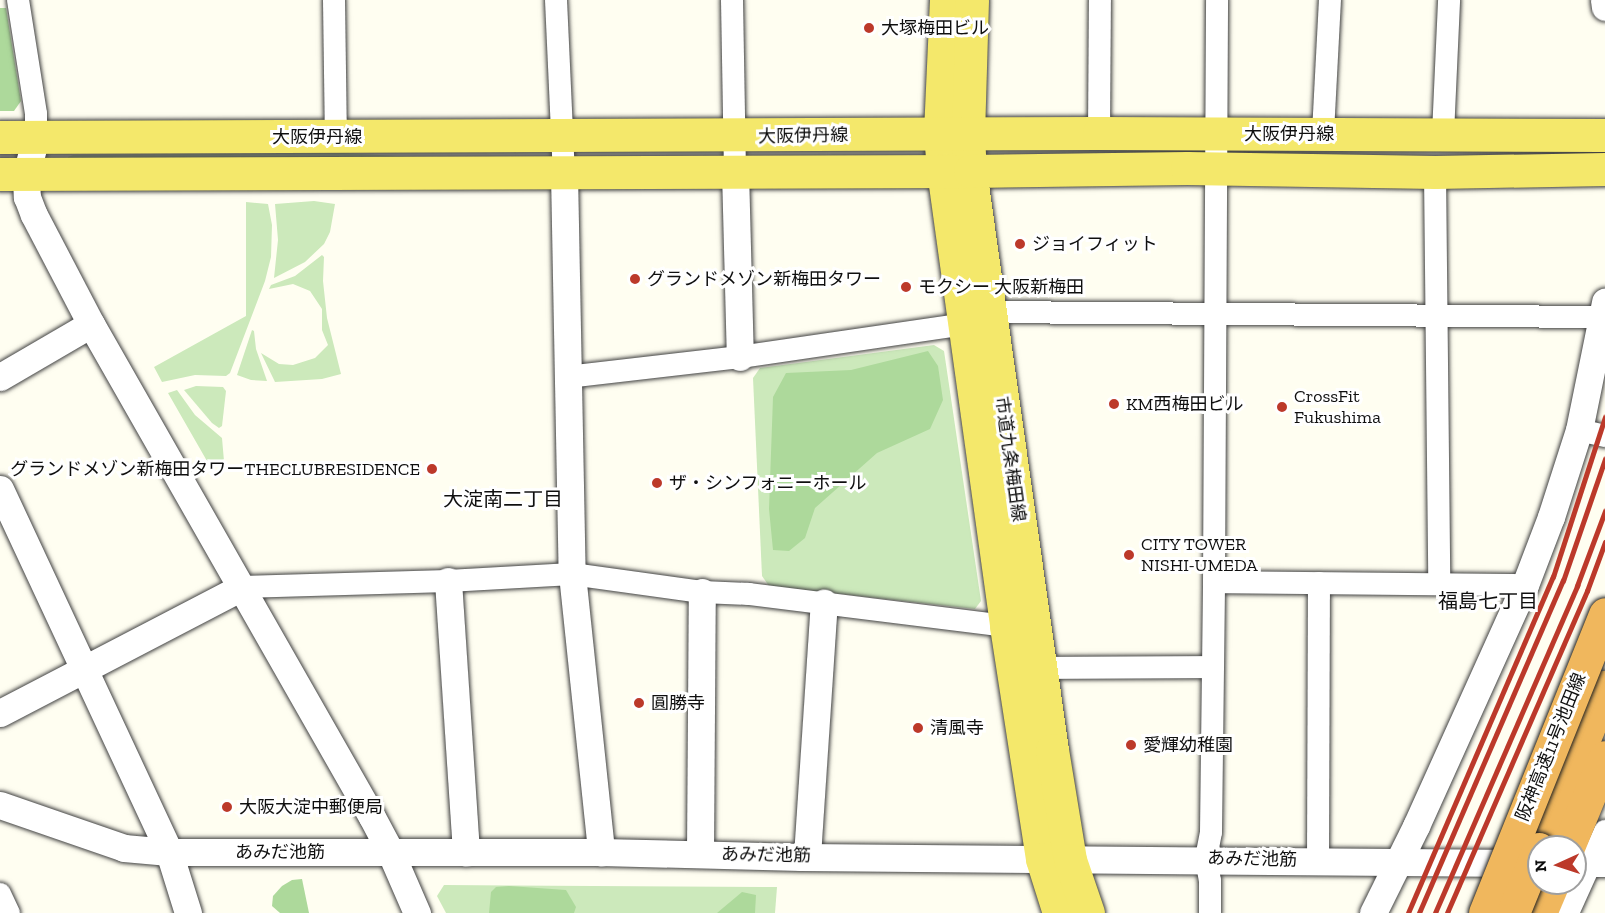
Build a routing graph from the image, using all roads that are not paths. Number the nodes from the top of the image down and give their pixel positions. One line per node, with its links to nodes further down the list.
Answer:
1 (18, 0): 22 (street)
2 (334, 0): 23 (street)
3 (556, 0): 19 (street)
4 (732, 0): 20 (street)
5 (946, 0): 17 (main road, 市道九条梅田線)
6 (972, 0): 17 (main road, 市道九条梅田線)
7 (1100, 0): 13 (street)
8 (1216, 0): 15 (street)
9 (1330, 0): 14 (street)
10 (1449, 0): 16 (street)
11 (1604, 0): 12 (street)
12 (1605, 7)
13 (1099, 133): 15 (main road, 大阪伊丹線); 17 (main road, 大阪伊丹線)
14 (1323, 133): 15 (main road, 大阪伊丹線); 16 (main road, 大阪伊丹線)
15 (1216, 134): 24 (street)
16 (1443, 134): 18 (main road, 大阪伊丹線)
17 (954, 135): 20 (main road, 大阪伊丹線); 27 (main road, 市道九条梅田線)
18 (1605, 135)
19 (562, 136): 20 (main road, 大阪伊丹線); 23 (main road, 大阪伊丹線); 29 (street)
20 (735, 136): 26 (street)
21 (0, 137): 22 (main road, 大阪伊丹線)
22 (36, 137): 23 (main road, 大阪伊丹線); 30 (street)
23 (336, 137)
24 (1215, 168): 27 (main road, 大阪伊丹線); 28 (main road, 大阪伊丹線); 32 (street)
25 (1605, 169): 28 (main road, 大阪伊丹線)
26 (735, 171): 27 (main road, 大阪伊丹線); 29 (main road, 大阪伊丹線); 36 (street)
27 (957, 171): 34 (main road, 市道九条梅田線)
28 (1435, 172): 33 (street)
29 (564, 173): 30 (main road, 大阪伊丹線); 38 (street)
30 (13, 174): 35 (street)
31 (1604, 310): 33 (street); 39 (street)
32 (1216, 313): 33 (street); 34 (street); 43 (street)
33 (1437, 314): 45 (street)
34 (977, 318): 36 (street); 51 (main road, 市道九条梅田線); 53 (main road, 市道九条梅田線)
35 (91, 324): 37 (street); 47 (street)
36 (740, 357): 38 (street)
37 (0, 377)
38 (567, 377): 41 (street)
39 (1592, 433): 46 (street)
40 (0, 489): 54 (street)
41 (572, 574): 42 (street); 48 (street); 65 (street)
42 (448, 581): 47 (street); 64 (street)
43 (1214, 582): 44 (street); 52 (street)
44 (1319, 583): 45 (street); 71 (street)
45 (1439, 583): 46 (street)
46 (1525, 585): 72 (street)
47 (242, 587): 54 (street); 62 (street)
48 (702, 592): 49 (street); 66 (street)
49 (824, 603): 51 (street); 67 (street)
50 (1605, 614): 85 (highway, 阪神高速11号池田線, bridge)
51 (1006, 626): 70 (main road, 市道九条梅田線)
52 (1213, 667): 53 (street); 69 (street)
53 (1039, 668): 70 (main road, 市道九条梅田線)
54 (85, 669): 56 (street); 63 (street)
55 (1605, 687): 60 (highway, 阪神高速11号池田線)
56 (0, 713)
57 (1605, 756): 61 (highway)
58 (0, 805): 63 (street, あみだ池筋)
59 (1605, 831): 68 (street)
60 (1545, 835)
61 (1587, 849)
62 (390, 851): 63 (street, あみだ池筋); 64 (street, あみだ池筋); 80 (street)
63 (169, 852): 79 (street)
64 (466, 852): 65 (street, あみだ池筋)
65 (601, 852): 66 (street, あみだ池筋)
66 (700, 853): 67 (street, あみだ池筋)
67 (807, 856): 70 (street, あみだ池筋)
68 (1587, 856)
69 (1206, 858): 70 (street, あみだ池筋); 71 (street, あみだ池筋); 83 (street)
70 (1056, 859): 81 (main road, 市道九条梅田線); 82 (main road, 市道九条梅田線)
71 (1318, 860): 72 (street, あみだ池筋)
72 (1398, 861): 73 (street, あみだ池筋); 84 (street)
73 (1527, 863)
74 (1527, 879): 86 (highway, 阪神高速11号池田線, bridge)
75 (0, 894): 78 (street)
76 (1547, 895): 87 (highway)
77 (1574, 895): 88 (street)
78 (9, 913)
79 (188, 913)
80 (417, 913)
81 (1059, 913)
82 (1088, 913)
83 (1210, 913)
84 (1373, 913)
85 (1485, 913)
86 (1513, 913)
87 (1540, 913)
88 (1568, 913)

